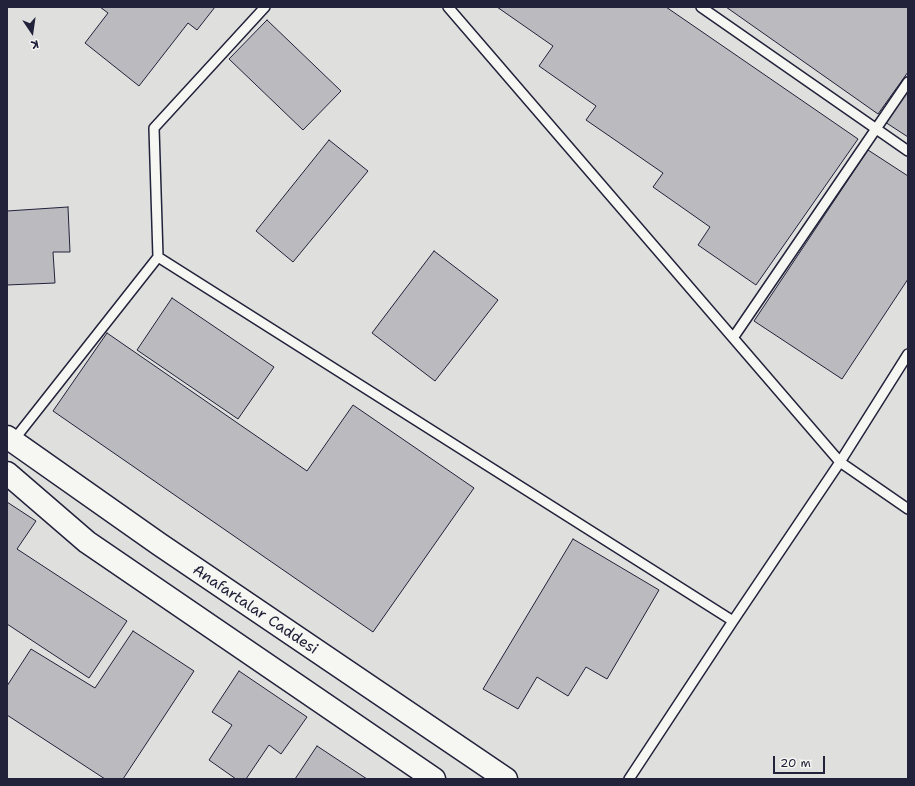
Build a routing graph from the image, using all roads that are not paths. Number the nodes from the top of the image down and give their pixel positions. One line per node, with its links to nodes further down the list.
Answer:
1 (265, 7): 7 (lane)
2 (448, 7): 8 (lane)
3 (701, 7): 5 (lane)
4 (908, 82): 5 (lane)
5 (876, 128): 6 (lane); 8 (lane)
6 (908, 150)
7 (158, 257): 10 (lane); 14 (lane)
8 (733, 338): 11 (lane)
9 (908, 354): 11 (lane)
10 (10, 440): 16 (main road, Anafartalar Caddesi)
11 (840, 462): 13 (lane); 14 (lane)
12 (7, 473): 15 (main road)
13 (908, 509)
14 (733, 622): 17 (lane)
15 (434, 779)
16 (506, 779)
17 (630, 779)

